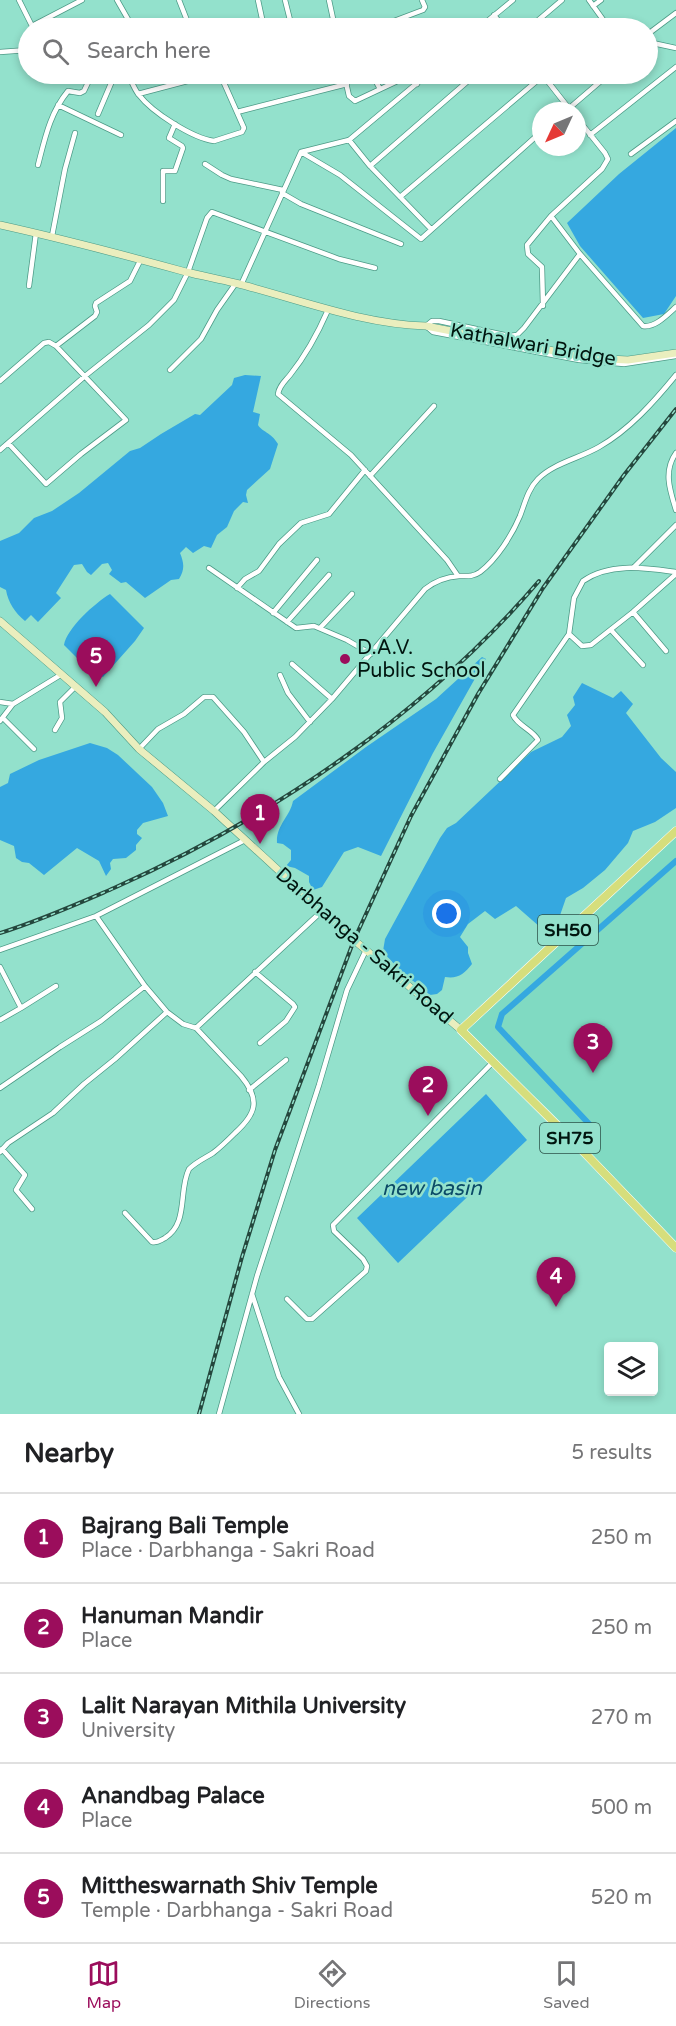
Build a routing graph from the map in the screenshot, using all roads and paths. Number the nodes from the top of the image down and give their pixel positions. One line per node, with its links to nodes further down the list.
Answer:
1 (19, 0): 16 (street)
2 (82, 0): 17 (street)
3 (117, 0): 18 (street)
4 (179, 0): 19 (street)
5 (258, 0): 20 (street)
6 (285, 0): 21 (street)
7 (328, 0): 22 (street)
8 (422, 0): 23 (street)
9 (513, 0): 15 (street)
10 (562, 0): 26 (street)
11 (588, 0): 13 (street)
12 (601, 0): 13 (street)
13 (593, 6): 27 (street)
14 (676, 13): 28 (street)
15 (494, 15): 24 (street); 25 (street)
16 (28, 18)
17 (49, 18)
18 (127, 18)
19 (186, 18)
20 (262, 18)
21 (290, 18)
22 (332, 18)
23 (402, 18)
24 (491, 18)
25 (496, 18)
26 (541, 18)
27 (602, 18)
28 (658, 26)
29 (658, 44): 30 (street)
30 (676, 48)
31 (18, 51): 32 (street)
32 (0, 52)
33 (676, 67): 34 (street)
34 (658, 81)
35 (87, 84): 53 (street)
36 (110, 84): 55 (street)
37 (133, 84): 50 (street)
38 (176, 84): 50 (street)
39 (224, 84): 54 (street)
40 (347, 84): 49 (street); 54 (street)
41 (377, 84): 49 (street)
42 (391, 84): 49 (street)
43 (417, 84): 62 (street)
44 (464, 84): 68 (street)
45 (531, 84): 70 (street)
46 (550, 84): 51 (street)
47 (598, 84): 52 (street)
48 (654, 84): 61 (street)
49 (380, 89)
50 (138, 94): 57 (street)
51 (563, 102)
52 (578, 102)
53 (58, 105): 60 (street); 67 (street)
54 (237, 112): 57 (street)
55 (98, 114)
56 (676, 121): 65 (street)
57 (175, 124): 71 (street)
58 (586, 130): 61 (street)
59 (75, 133): 77 (street)
60 (121, 135)
61 (590, 135): 72 (street)
62 (349, 140): 64 (street); 68 (street)
63 (532, 140): 74 (street)
64 (301, 152): 69 (street); 74 (street)
65 (631, 154)
66 (205, 164): 69 (street)
67 (38, 165)
68 (370, 166): 70 (street)
69 (283, 191): 76 (street); 78 (street)
70 (400, 197): 74 (street)
71 (163, 201)
72 (551, 216): 79 (street); 85 (street)
73 (0, 225): 75 (main road, Kathalwari Bridge)
74 (431, 229)
75 (36, 233): 77 (main road, Kathalwari Bridge); 84 (street)
76 (266, 233): 81 (street); 82 (street); 83 (street)
77 (52, 236): 80 (main road, Kathalwari Bridge)
78 (401, 244)
79 (580, 254): 85 (street); 86 (street)
80 (141, 259): 82 (main road, Kathalwari Bridge); 89 (street)
81 (375, 268)
82 (188, 272): 83 (main road, Kathalwari Bridge); 93 (street)
83 (238, 284): 87 (main road, Kathalwari Bridge); 91 (street)
84 (28, 286)
85 (543, 306): 88 (street)
86 (676, 307)
87 (328, 310): 88 (main road, Kathalwari Bridge); 99 (street)
88 (426, 326): 90 (main road, Kathalwari Bridge)
89 (56, 346): 93 (street); 94 (street)
90 (676, 355)
91 (170, 369)
92 (676, 375): 108 (street)
93 (85, 376): 96 (street); 96 (street)
94 (0, 381)
95 (434, 406): 100 (street)
96 (9, 444): 97 (street)
97 (0, 450)
98 (676, 453): 101 (street)
99 (365, 470): 100 (street); 109 (street)
100 (370, 476): 108 (street)
101 (676, 510)
102 (676, 525): 104 (street)
103 (317, 560): 112 (street)
104 (634, 567): 106 (street); 117 (street)
105 (208, 568): 109 (street)
106 (676, 573): 111 (street)
107 (329, 575): 114 (street)
108 (458, 576): 119 (street)
109 (237, 588): 112 (street)
110 (352, 594): 115 (street)
111 (633, 612): 116 (street); 118 (street)
112 (273, 613): 114 (street)
113 (0, 621): 122 (main road, Darbhanga - Sakri Road)
114 (287, 622): 115 (street)
115 (320, 628): 119 (street)
116 (611, 630): 117 (street); 121 (street)
117 (568, 634): 134 (street)
118 (666, 651)
119 (371, 654): 125 (street)
120 (292, 664): 125 (street)
121 (643, 665)
122 (62, 674): 124 (main road, Darbhanga - Sakri Road); 127 (street)
123 (280, 675): 129 (street)
124 (76, 686): 130 (street); 131 (main road, Darbhanga - Sakri Road)
125 (332, 699): 129 (street)
126 (0, 702): 127 (street)
127 (13, 704): 128 (street)
128 (2, 719): 132 (street)
129 (310, 722): 133 (street)
130 (55, 730)
131 (139, 748): 133 (street); 135 (main road, Darbhanga - Sakri Road)
132 (34, 749)
133 (264, 762): 135 (street)
134 (500, 779)
135 (214, 811): 137 (main road, Darbhanga - Sakri Road)
136 (676, 831): 152 (main road, SH50)
137 (245, 840): 138 (main road, Darbhanga - Sakri Road); 139 (street)
138 (322, 911): 141 (main road, Darbhanga - Sakri Road); 143 (street)
139 (96, 916): 140 (street); 147 (street)
140 (0, 950)
141 (366, 950): 152 (main road, Darbhanga - Sakri Road); 162 (street)
142 (0, 967): 144 (street)
143 (255, 972): 151 (street); 153 (street)
144 (6, 980): 145 (street); 148 (street)
145 (0, 983)
146 (56, 986): 148 (street)
147 (145, 986): 149 (street); 156 (street)
148 (21, 1008): 150 (street)
149 (167, 1012): 151 (street); 158 (street)
150 (0, 1020)
151 (196, 1028): 157 (street)
152 (460, 1030): 155 (main road, SH75)
153 (260, 1043)
154 (286, 1060): 157 (street)
155 (493, 1062): 161 (main road, SH75); 163 (street)
156 (0, 1088)
157 (249, 1090): 160 (street)
158 (1, 1151): 159 (street)
159 (32, 1209)
160 (125, 1213)
161 (676, 1248)
162 (252, 1294): 164 (street); 165 (street)
163 (287, 1299)
164 (219, 1414)
165 (299, 1414)

